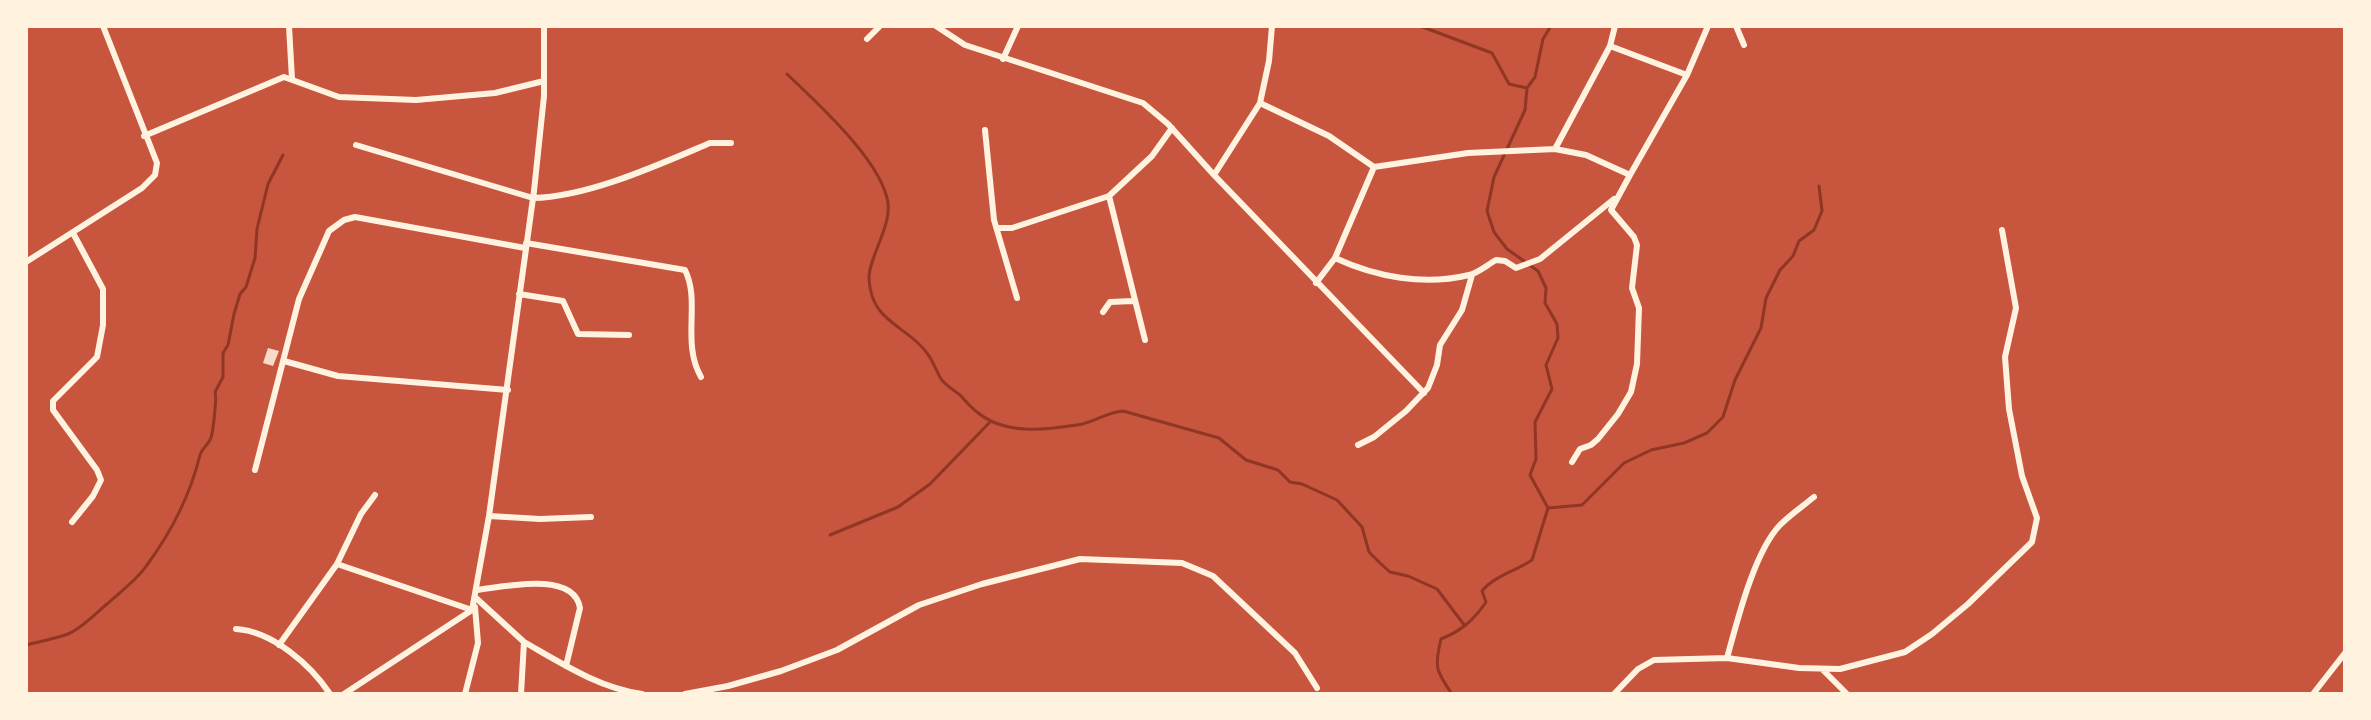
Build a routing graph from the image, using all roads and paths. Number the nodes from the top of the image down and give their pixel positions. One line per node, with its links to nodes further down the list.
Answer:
1 (103, 26): 22 (street)
2 (289, 26): 17 (street)
3 (544, 26): 18 (street)
4 (880, 26): 12 (street)
5 (936, 26): 11 (street)
6 (1018, 26): 15 (street)
7 (1272, 26): 19 (street)
8 (1615, 26): 14 (street)
9 (1708, 26): 16 (street)
10 (1736, 26): 13 (street)
11 (947, 29): 15 (street)
12 (867, 39)
13 (1744, 45)
14 (1610, 46): 16 (street); 25 (street)
15 (1003, 59): 20 (street)
16 (1687, 75): 28 (street)
17 (292, 79): 18 (street); 22 (street)
18 (544, 81): 30 (street)
19 (1260, 103): 26 (street); 27 (street)
20 (1172, 128): 27 (street); 29 (street)
21 (985, 130): 32 (street)
22 (144, 136): 34 (street)
23 (731, 143): 30 (street)
24 (356, 145): 30 (street)
25 (1555, 149): 26 (street); 28 (street)
26 (1374, 167): 36 (street)
27 (1214, 175): 39 (street)
28 (1630, 175): 31 (street)
29 (1109, 196): 32 (street); 42 (street)
30 (533, 198): 35 (street)
31 (1615, 199): 38 (street); 51 (street)
32 (998, 228): 41 (street)
33 (2002, 230): 66 (street)
34 (73, 233): 37 (street); 57 (street)
35 (526, 246): 40 (street); 46 (street); 47 (street)
36 (1335, 258): 38 (street); 39 (street)
37 (26, 262)
38 (1472, 275): 49 (street)
39 (1316, 283): 49 (street)
40 (519, 294): 44 (street); 48 (street)
41 (1017, 298)
42 (1133, 301): 43 (street); 45 (street)
43 (1103, 312)
44 (629, 335)
45 (1145, 340)
46 (284, 361): 48 (street); 52 (street)
47 (701, 377)
48 (508, 390): 55 (street)
49 (1424, 393): 50 (street)
50 (1358, 445)
51 (1572, 462)
52 (255, 470)
53 (375, 495): 58 (street)
54 (1814, 497): 64 (street)
55 (489, 516): 56 (street); 59 (street)
56 (591, 517)
57 (72, 522)
58 (337, 564): 59 (street); 62 (street)
59 (475, 600): 61 (street); 65 (street); 69 (street); 70 (street)
60 (236, 629): 62 (street)
61 (524, 642): 65 (street); 71 (street)
62 (279, 645): 68 (street)
63 (2345, 653): 76 (street)
64 (1727, 658): 66 (street); 74 (street)
65 (566, 666): 72 (street)
66 (1822, 669): 75 (street)
67 (1317, 688): 73 (street)
68 (330, 694)
69 (344, 694)
70 (465, 694)
71 (521, 694)
72 (642, 694)
73 (685, 694)
74 (1614, 694)
75 (1847, 694)
76 (2313, 694)

